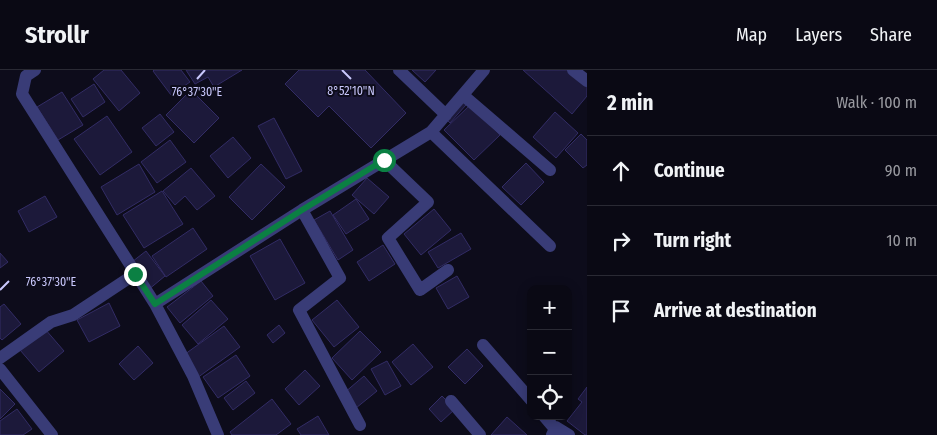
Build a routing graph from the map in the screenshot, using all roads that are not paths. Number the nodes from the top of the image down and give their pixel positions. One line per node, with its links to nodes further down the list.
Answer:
1 (35, 70): 14 (street)
2 (399, 70): 7 (street)
3 (484, 70): 6 (street)
4 (573, 70): 5 (street)
5 (587, 81)
6 (463, 95): 7 (street); 10 (street)
7 (446, 115): 8 (street)
8 (431, 132): 9 (street); 12 (street)
9 (384, 160): 11 (street); 13 (street)
10 (550, 170)
11 (302, 210): 15 (street); 22 (street)
12 (550, 246)
13 (448, 270)
14 (135, 274): 15 (street); 17 (street)
15 (155, 304): 25 (street)
16 (484, 345): 19 (street)
17 (0, 358)
18 (0, 369): 24 (street)
19 (527, 395)
20 (451, 401): 26 (street)
21 (546, 420): 23 (street)
22 (360, 425)
23 (553, 432): 27 (street)
24 (52, 435)
25 (218, 435)
26 (480, 435)
27 (569, 435)

